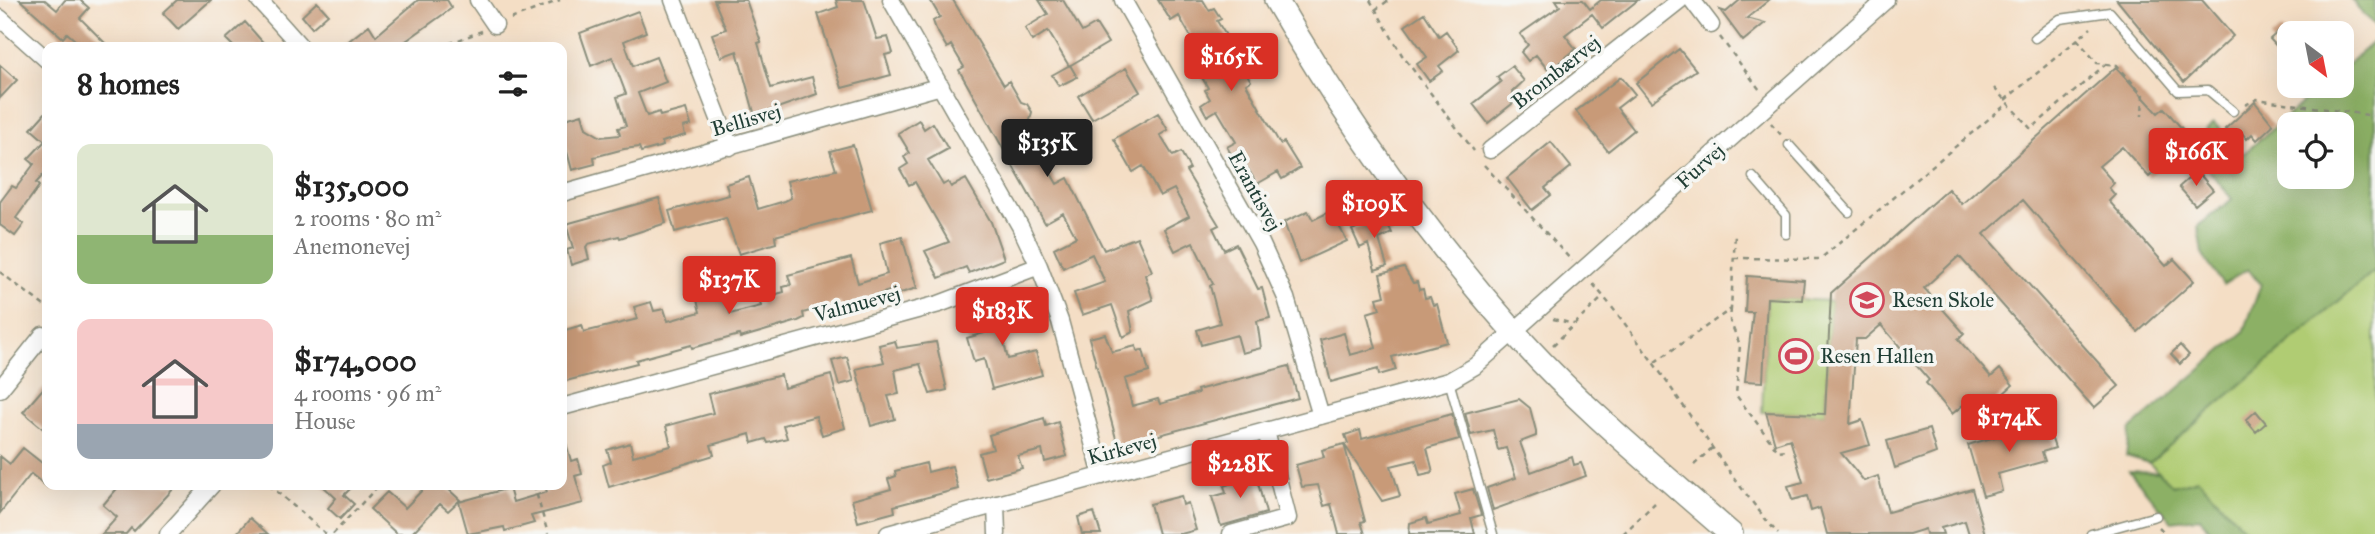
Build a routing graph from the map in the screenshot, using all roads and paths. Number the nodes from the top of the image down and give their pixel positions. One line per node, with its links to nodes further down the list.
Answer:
1 (259, 0): 18 (street)
2 (478, 0): 14 (street)
3 (673, 0): 29 (street)
4 (891, 0): 21 (street)
5 (1123, 0): 49 (street, Erantisvej)
6 (1276, 0): 42 (main road)
7 (1389, 0): 11 (path)
8 (1680, 0): 30 (street, Brombærvej)
9 (1692, 0): 15 (street)
10 (1886, 0): 24 (street, Furvej)
11 (1375, 10)
12 (2110, 12): 16 (lane); 17 (path); 25 (lane)
13 (0, 18): 19 (street)
14 (495, 25)
15 (1711, 25): 24 (path)
16 (2035, 38)
17 (2077, 39): 20 (path); 23 (path)
18 (297, 42)
19 (42, 56)
20 (2106, 64): 23 (path); 26 (path)
21 (941, 86): 29 (street, Bellisvej); 37 (street)
22 (1994, 88): 23 (path)
23 (2006, 102): 36 (path)
24 (1766, 108): 28 (path); 42 (street, Furvej)
25 (2233, 111): 27 (path)
26 (2142, 116)
27 (2375, 116)
28 (1789, 145): 33 (lane)
29 (730, 147): 32 (street, Bellisvej)
30 (1490, 150)
31 (1753, 177): 35 (lane)
32 (567, 192)
33 (1849, 212)
34 (1735, 234): 36 (path)
35 (1786, 234)
36 (1734, 258): 41 (path)
37 (1039, 266): 48 (street, Valmuevej); 54 (street)
38 (0, 272): 40 (path)
39 (1603, 297): 44 (path)
40 (42, 303)
41 (1731, 309): 45 (path); 52 (path)
42 (1514, 332): 44 (main road); 46 (street, Kirkevej)
43 (42, 336): 47 (street)
44 (1539, 359): 71 (main road)
45 (1655, 362)
46 (1449, 381): 49 (street, Kirkevej); 69 (lane)
47 (0, 389)
48 (567, 406)
49 (1321, 416): 50 (street, Kirkevej)
50 (1266, 431): 54 (street, Kirkevej); 68 (street)
51 (1713, 448): 53 (path)
52 (1787, 450)
53 (1693, 465)
54 (1102, 476): 60 (street, Kirkevej)
55 (208, 490): 62 (street)
56 (275, 490): 63 (path)
57 (374, 490): 64 (path)
58 (535, 490): 65 (path)
59 (1656, 503): 70 (path)
60 (996, 504): 66 (street, Kirkevej); 67 (street)
61 (2155, 516): 72 (lane)
62 (168, 534)
63 (326, 534)
64 (332, 534)
65 (548, 534)
66 (888, 534)
67 (997, 534)
68 (1231, 534)
69 (1493, 534)
70 (1623, 534)
71 (1731, 534)
72 (2091, 534)

